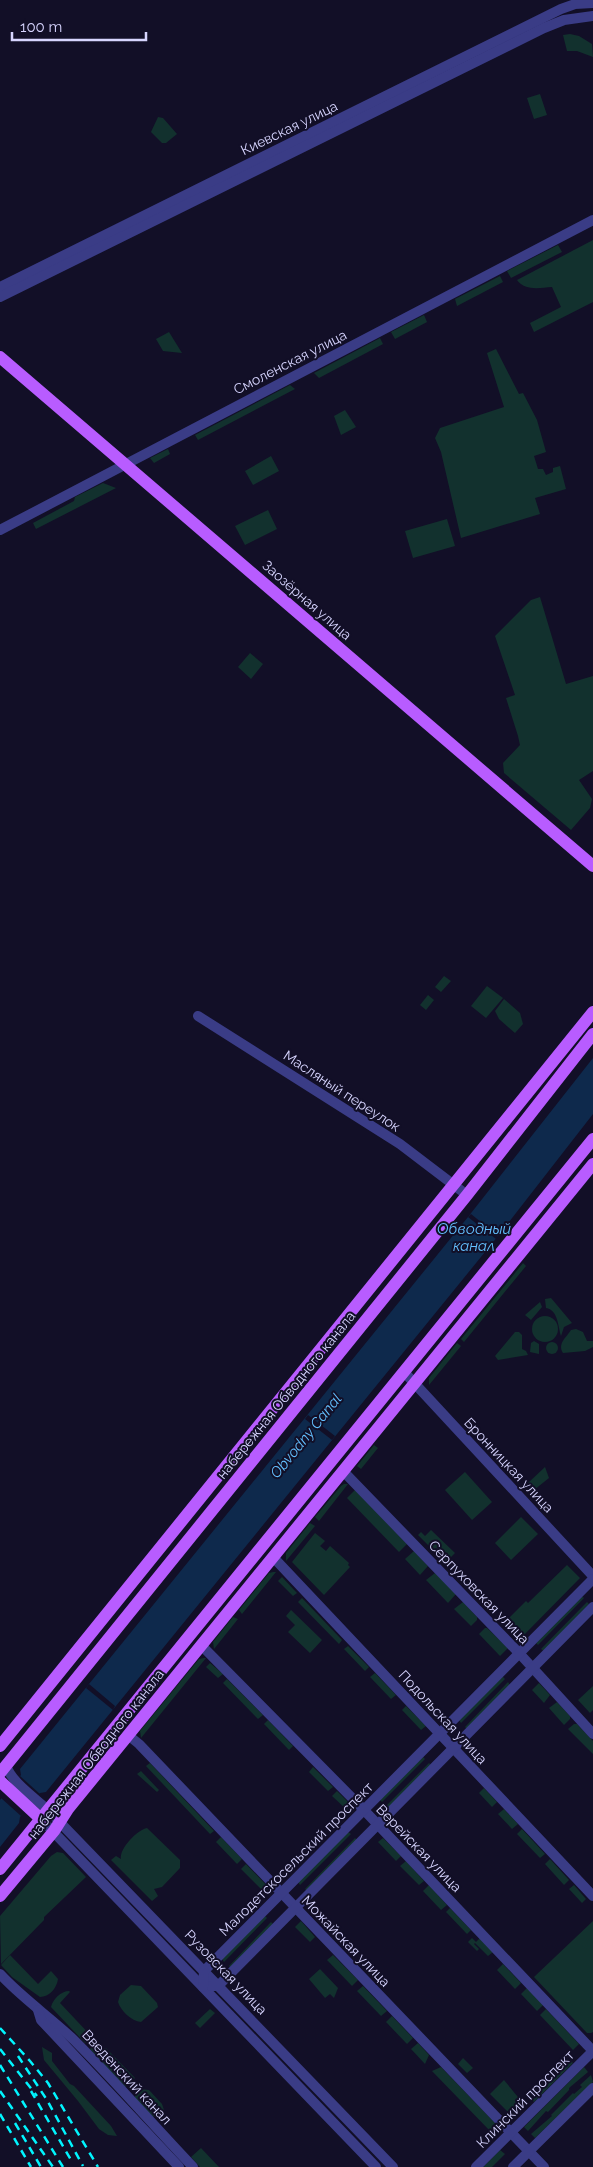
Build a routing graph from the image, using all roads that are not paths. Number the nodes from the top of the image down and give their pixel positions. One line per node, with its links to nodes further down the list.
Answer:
1 (575, 2): 2 (street, Киевская улица); 5 (street, Киевская улица)
2 (593, 3)
3 (593, 16): 6 (street, Киевская улица)
4 (593, 220): 8 (street, Смоленская улица)
5 (0, 287)
6 (0, 297)
7 (0, 357): 8 (main road, Заозёрная улица)
8 (125, 463): 9 (street, Смоленская улица); 10 (main road, Заозёрная улица)
9 (0, 530)
10 (593, 866)
11 (593, 1012): 16 (main road, набережная Обводного канала)
12 (198, 1016): 16 (street, Масляный переулок)
13 (593, 1034): 17 (main road, набережная Обводного канала)
14 (593, 1139): 18 (main road, набережная Обводного канала)
15 (593, 1164): 19 (main road, набережная Обводного канала)
16 (455, 1184): 17 (street, Масляный переулок); 30 (main road, набережная Обводного канала)
17 (468, 1195): 32 (main road, набережная Обводного канала)
18 (404, 1373): 19 (street, Бронницкая улица); 35 (main road, набережная Обводного канала)
19 (415, 1384): 20 (main road, набережная Обводного канала); 22 (street, Бронницкая улица)
20 (343, 1471): 21 (main road, набережная Обводного канала); 25 (street, Серпуховская улица)
21 (273, 1558): 24 (main road, набережная Обводного канала); 27 (street, Подольская улица)
22 (593, 1577): 25 (street, Малодетскосельский проспект)
23 (593, 1607): 26 (street)
24 (201, 1645): 29 (main road, набережная Обводного канала); 34 (street, Верейская улица)
25 (520, 1653): 26 (street, Серпуховская улица); 27 (street, Малодетскосельский проспект)
26 (532, 1669): 28 (street, Серпуховская улица); 31 (street)
27 (440, 1733): 31 (street, Подольская улица); 34 (street, Малодетскосельский проспект)
28 (593, 1734)
29 (128, 1735): 37 (main road, набережная Обводного канала); 39 (street, Можайская улица)
30 (0, 1746)
31 (454, 1748): 36 (street); 41 (street, Подольская улица)
32 (3, 1769): 33 (street)
33 (8, 1783): 35 (main road, Рузовская улица)
34 (363, 1810): 36 (street, Верейская улица); 39 (street, Малодетскосельский проспект)
35 (44, 1814): 37 (street, Рузовская улица); 38 (main road, набережная Обводного канала)
36 (378, 1825): 42 (street); 48 (street, Верейская улица)
37 (57, 1826): 40 (main road, набережная Обводного канала); 43 (street, Рузовская улица); 45 (street, Рузовская улица)
38 (0, 1868)
39 (281, 1894): 42 (street, Можайская улица); 43 (street, Малодетскосельский проспект)
40 (0, 1896)
41 (593, 1896)
42 (296, 1908): 46 (street); 50 (street, Можайская улица)
43 (204, 1971): 45 (street); 46 (street, Рузовская улица)
44 (0, 1974): 47 (street, Введенский канал)
45 (203, 1986): 46 (street); 54 (street, Рузовская улица)
46 (218, 1986): 55 (street, Рузовская улица)
47 (38, 2010): 52 (street, Введенский канал); 53 (street, Введенский канал)
48 (593, 2051): 50 (street, Клинский проспект)
49 (593, 2088): 51 (street)
50 (511, 2132): 51 (street, Можайская улица); 56 (street, Клинский проспект)
51 (529, 2151): 57 (street); 58 (street, Можайская улица)
52 (179, 2167)
53 (193, 2167)
54 (376, 2167)
55 (394, 2167)
56 (476, 2167)
57 (513, 2167)
58 (544, 2167)

